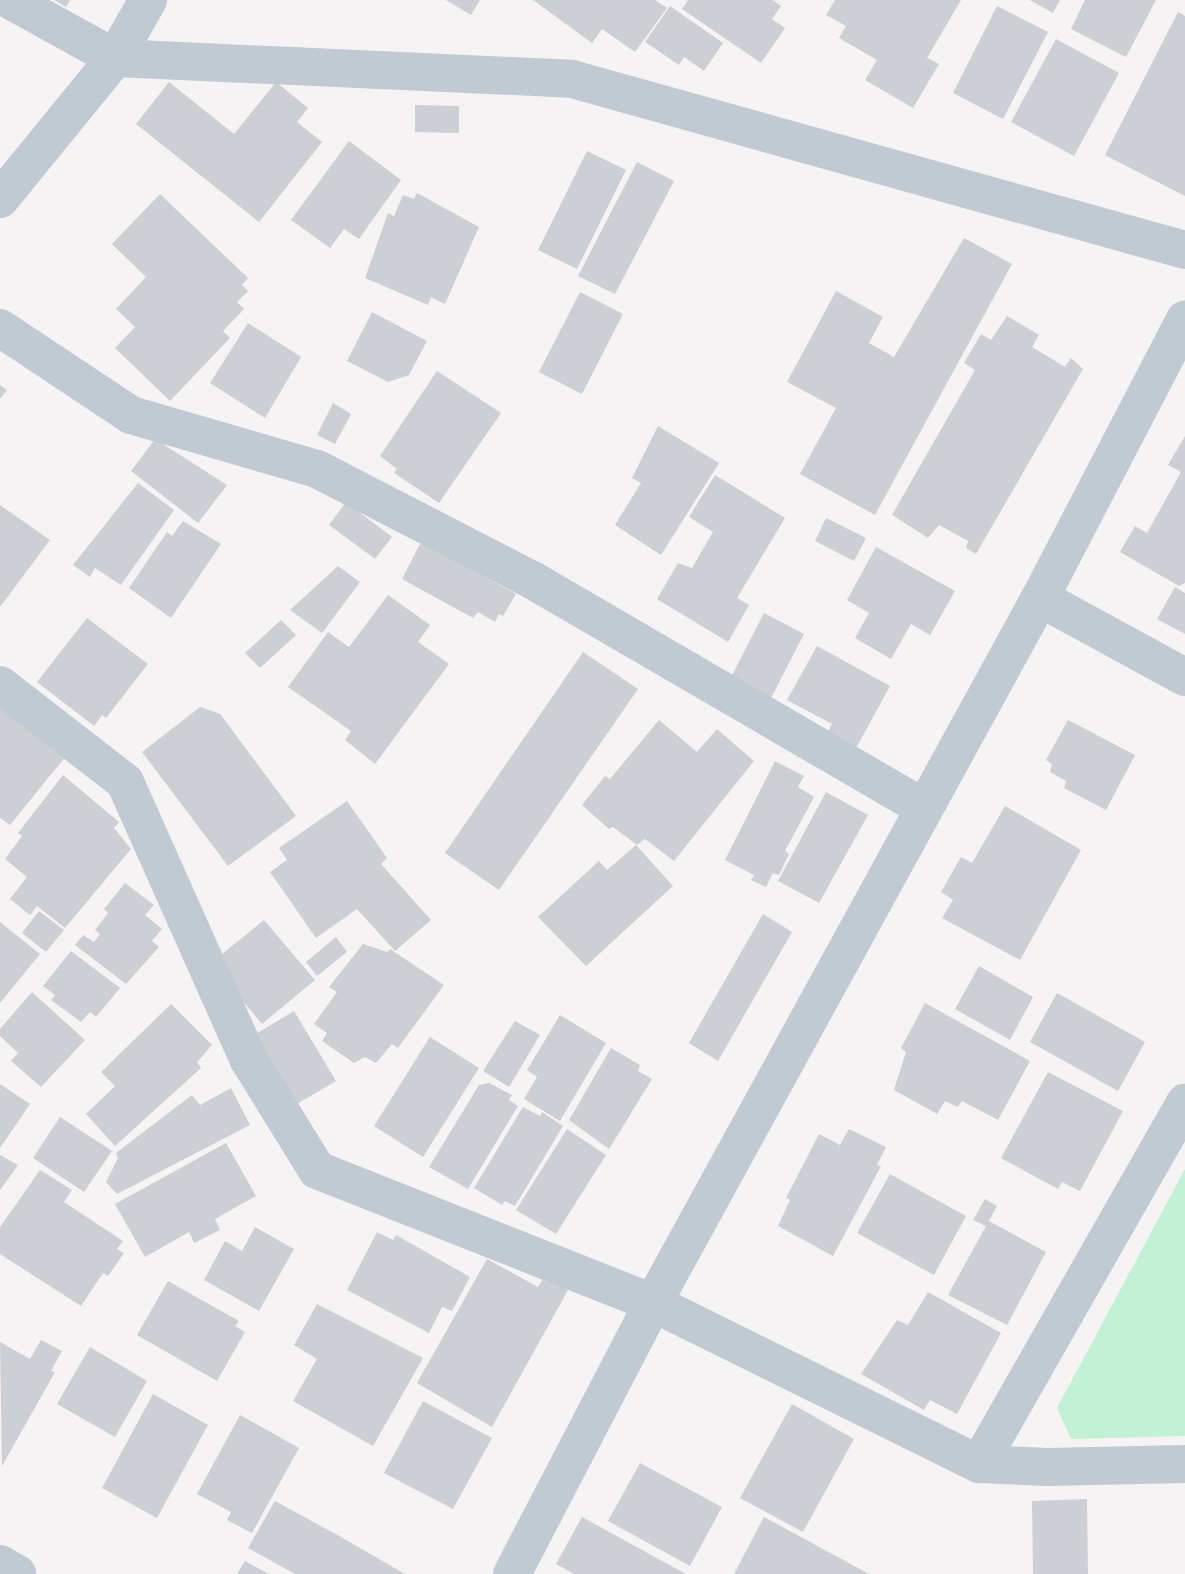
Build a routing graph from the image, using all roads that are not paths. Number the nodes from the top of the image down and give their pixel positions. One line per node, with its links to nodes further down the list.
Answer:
1 (10, 0): 3 (street)
2 (148, 0): 3 (street)
3 (115, 58): 4 (street); 5 (street)
4 (0, 199)
5 (1185, 250)
6 (1185, 320): 8 (street)
7 (0, 328): 11 (street)
8 (1040, 597): 9 (street); 11 (street)
9 (1185, 677)
10 (0, 685): 13 (street)
11 (924, 808): 13 (street)
12 (1185, 1103): 14 (street)
13 (653, 1303): 14 (street); 18 (street)
14 (979, 1464): 15 (street)
15 (1185, 1464)
16 (0, 1564): 17 (street)
17 (17, 1574)
18 (512, 1574)

